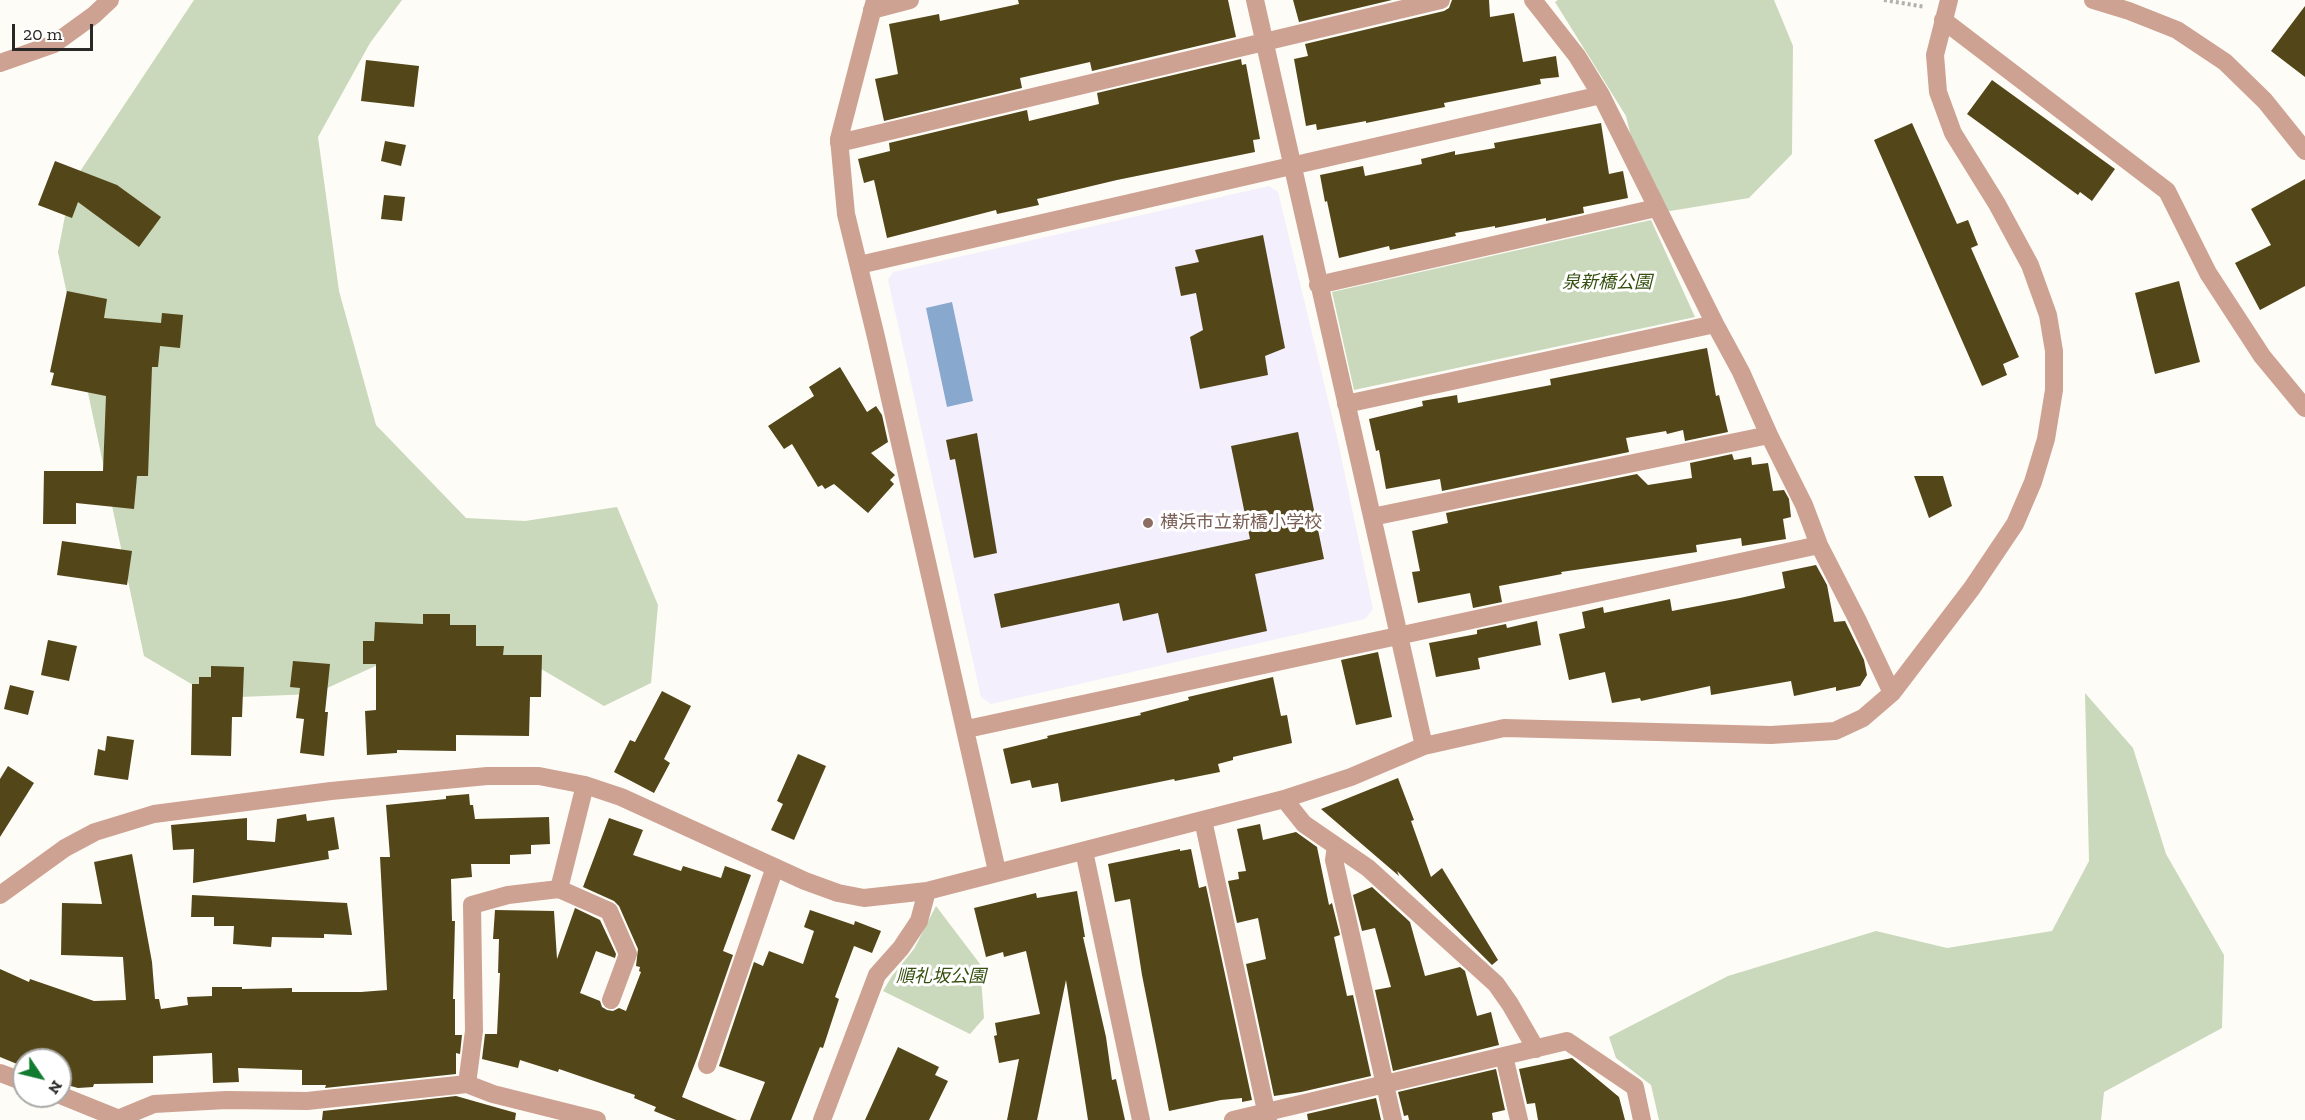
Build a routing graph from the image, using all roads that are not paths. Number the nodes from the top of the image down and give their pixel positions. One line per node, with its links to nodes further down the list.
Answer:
1 (110, 0): 10 (street)
2 (910, 0): 7 (street)
3 (1255, 0): 9 (street)
4 (1441, 0): 9 (street)
5 (1533, 0): 11 (street)
6 (2093, 0): 13 (street)
7 (873, 5): 12 (street)
8 (1946, 10): 20 (street); 25 (street)
9 (1264, 42): 12 (street); 14 (street)
10 (0, 63)
11 (1601, 95): 14 (street); 15 (street)
12 (839, 143): 16 (street)
13 (2305, 151)
14 (1291, 166): 16 (street); 17 (street)
15 (1656, 208): 17 (street); 18 (street)
16 (859, 265): 26 (street)
17 (1318, 285): 19 (street)
18 (1715, 324): 19 (street); 21 (street)
19 (1346, 404): 22 (street)
20 (2305, 408)
21 (1769, 435): 22 (street); 23 (street)
22 (1372, 517): 24 (street)
23 (1819, 545): 24 (street); 25 (street)
24 (1399, 636): 26 (street); 27 (street)
25 (1892, 693): 27 (street)
26 (967, 729): 34 (street)
27 (1424, 746): 29 (street)
28 (585, 785): 33 (street); 35 (street); 37 (street)
29 (1284, 799): 30 (street); 31 (street)
30 (1203, 820): 32 (street); 45 (street)
31 (1336, 846): 39 (street); 43 (street)
32 (1084, 851): 34 (street); 49 (street)
33 (775, 867): 36 (street); 41 (street)
34 (998, 871): 36 (street)
35 (559, 889): 38 (street); 42 (street)
36 (927, 891): 48 (street)
37 (0, 895)
38 (611, 1000)
39 (1536, 1049): 40 (street); 53 (street)
40 (1504, 1056): 43 (street); 52 (street)
41 (707, 1065)
42 (467, 1084): 46 (street); 47 (street)
43 (1385, 1085): 45 (street); 51 (street)
44 (72, 1100): 46 (street)
45 (1267, 1116): 50 (street)
46 (121, 1119)
47 (597, 1120)
48 (822, 1120)
49 (1141, 1120)
50 (1233, 1120)
51 (1393, 1120)
52 (1519, 1120)
53 (1642, 1120)

